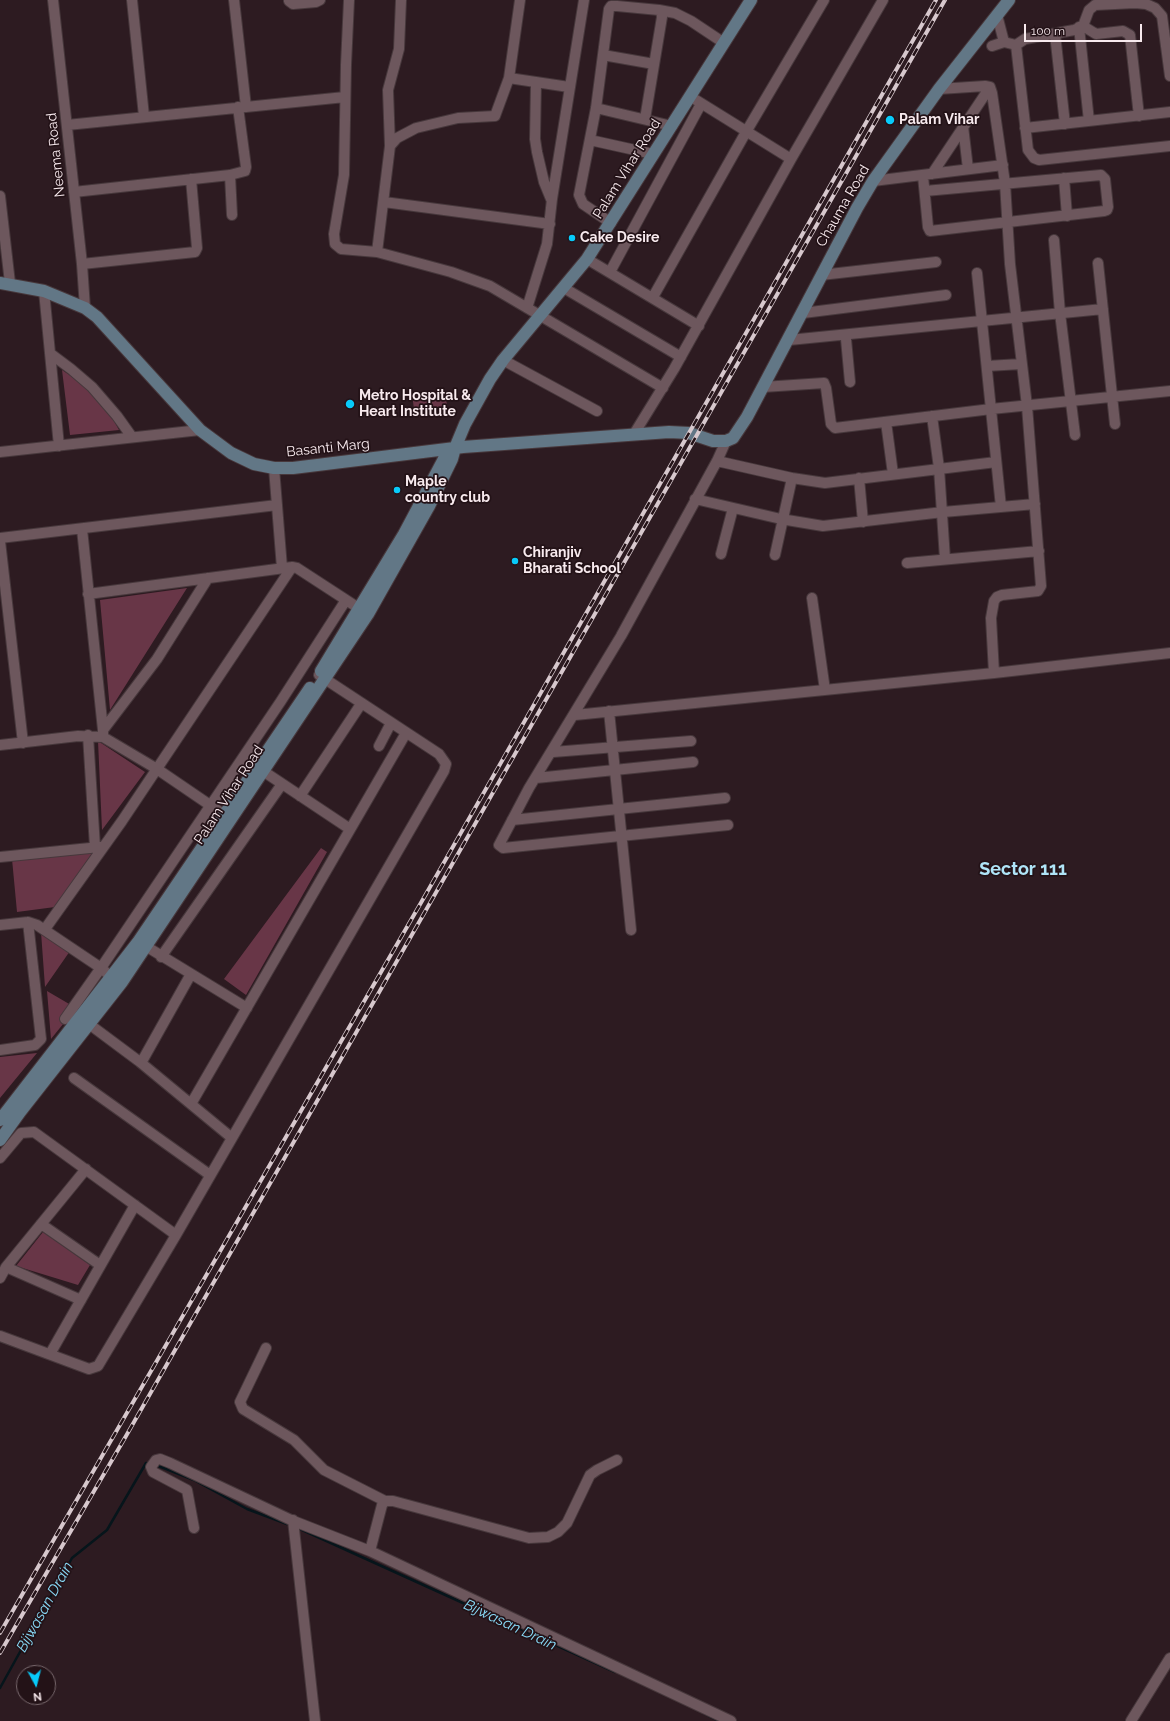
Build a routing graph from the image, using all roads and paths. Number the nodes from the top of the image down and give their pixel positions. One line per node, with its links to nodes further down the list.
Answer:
1 (53, 0): 41 (street, Neema Road)
2 (132, 0): 36 (street)
3 (234, 0): 33 (street)
4 (320, 0): 13 (street)
5 (349, 0): 31 (street)
6 (401, 0): 47 (street)
7 (520, 0): 25 (street)
8 (584, 0): 27 (street)
9 (751, 0): 19 (street, Palam Vihar Road)
10 (824, 0): 45 (street)
11 (1009, 0): 15 (street, Chauma Road)
12 (880, 1): 50 (street)
13 (289, 2)
14 (661, 11): 19 (street); 22 (street); 23 (street)
15 (997, 15): 18 (street); 29 (street, Chauma Road)
16 (1081, 26): 17 (street); 24 (street); 37 (street); 39 (street)
17 (1055, 34): 20 (street); 40 (street)
18 (1004, 42): 20 (street); 21 (street)
19 (724, 43): 30 (street, Palam Vihar Road)
20 (1016, 45): 44 (street)
21 (992, 46)
22 (603, 55): 23 (street); 34 (street)
23 (654, 64): 38 (street)
24 (1170, 76)
25 (509, 78): 26 (street); 47 (street)
26 (536, 82): 27 (street); 62 (street)
27 (569, 87): 62 (street)
28 (990, 87): 29 (street); 43 (street); 51 (street)
29 (939, 89): 57 (street, Chauma Road)
30 (690, 96): 32 (street); 42 (street, Palam Vihar Road)
31 (345, 97): 33 (street); 71 (street)
32 (701, 104): 45 (street); 76 (street)
33 (242, 107): 36 (street); 53 (street)
34 (596, 108): 38 (street); 46 (street)
35 (1170, 112): 37 (street)
36 (144, 116): 41 (street)
37 (1139, 116): 39 (street)
38 (645, 119): 42 (street)
39 (1089, 121): 40 (street)
40 (1064, 124): 44 (street)
41 (67, 125): 60 (street, Neema Road)
42 (672, 126): 49 (street, Palam Vihar Road)
43 (963, 126): 52 (street); 54 (street)
44 (1025, 128): 48 (street)
45 (746, 132): 50 (street); 83 (street)
46 (590, 140): 49 (street); 68 (street)
47 (390, 146): 63 (street)
48 (1170, 146)
49 (654, 154): 68 (street, Palam Vihar Road)
50 (791, 159): 92 (street)
51 (1003, 165): 52 (street); 58 (street)
52 (968, 169): 54 (street)
53 (230, 175): 56 (street); 65 (street)
54 (927, 175): 57 (street); 59 (street)
55 (1064, 178): 58 (street); 66 (street); 66 (street)
56 (191, 179): 60 (street); 75 (street)
57 (873, 181): 78 (street, Chauma Road)
58 (1005, 183): 59 (street); 67 (street)
59 (925, 191): 67 (street)
60 (74, 192): 75 (street, Neema Road)
61 (0, 196): 64 (street)
62 (552, 199): 69 (street)
63 (384, 202): 69 (street); 71 (street)
64 (1, 207): 79 (street)
65 (232, 215)
66 (1067, 216): 67 (street)
67 (1008, 222): 90 (street)
68 (611, 223): 72 (street, Palam Vihar Road)
69 (550, 224): 85 (street)
70 (1054, 240): 88 (street)
71 (377, 252): 85 (street)
72 (587, 259): 76 (street); 80 (street, Palam Vihar Road)
73 (936, 262): 78 (street)
74 (1098, 263): 86 (street)
75 (82, 264): 84 (street, Neema Road)
76 (610, 272): 83 (street)
77 (977, 273): 91 (street)
78 (821, 275): 87 (street, Chauma Road)
79 (5, 283): 81 (street, Basanti Marg)
80 (564, 288): 89 (street, Palam Vihar Road); 97 (street)
81 (44, 291): 84 (street, Basanti Marg); 96 (street)
82 (946, 295): 87 (street)
83 (652, 297): 92 (street)
84 (85, 308): 113 (street, Basanti Marg)
85 (527, 308): 89 (street)
86 (1103, 308): 88 (street); 105 (street)
87 (803, 313): 94 (street, Chauma Road)
88 (1060, 313): 90 (street); 106 (street)
89 (539, 316): 98 (street, Palam Vihar Road); 103 (street)
90 (1016, 316): 91 (street); 99 (street)
91 (982, 319): 93 (street); 100 (street)
92 (699, 326): 97 (street)
93 (850, 337): 94 (street); 95 (street); 101 (street)
94 (788, 340): 102 (street, Chauma Road)
95 (835, 340)
96 (50, 354): 116 (street); 118 (street)
97 (681, 357): 103 (street)
98 (503, 360): 109 (street); 119 (street, Palam Vihar Road)
99 (1021, 364): 100 (street); 107 (street)
100 (987, 366): 108 (street)
101 (850, 382)
102 (764, 387): 111 (street); 117 (street, Chauma Road)
103 (663, 388): 114 (street)
104 (1170, 391): 105 (street)
105 (1112, 397): 106 (street); 112 (street)
106 (1070, 401): 107 (street); 115 (street)
107 (1026, 406): 108 (street); 129 (street)
108 (991, 409): 110 (street); 122 (street)
109 (597, 411)
110 (932, 416): 111 (street); 124 (street)
111 (886, 422): 125 (street)
112 (1115, 424)
113 (200, 430): 116 (street); 123 (street, Basanti Marg)
114 (634, 434): 117 (street, Basanti Marg); 119 (street, Basanti Marg)
115 (1075, 435)
116 (132, 437): 118 (street)
117 (726, 441): 121 (street)
118 (59, 446): 120 (street)
119 (455, 448): 123 (street, Basanti Marg); 149 (street, Palam Vihar Road); 152 (street, Palam Vihar Road)
120 (0, 452)
121 (717, 461): 126 (street); 128 (street)
122 (996, 462): 124 (street); 131 (street)
123 (274, 468): 130 (street)
124 (939, 468): 125 (street); 133 (street)
125 (892, 474): 127 (street)
126 (792, 478): 127 (street); 134 (street)
127 (859, 478): 135 (street)
128 (695, 499): 132 (street); 156 (street)
129 (1035, 504): 131 (street); 139 (street)
130 (277, 505): 136 (street); 144 (street)
131 (1001, 507): 133 (street)
132 (733, 508): 134 (street); 140 (street)
133 (943, 512): 135 (street); 142 (street)
134 (781, 519): 135 (street); 141 (street)
135 (863, 522)
136 (82, 529): 137 (street); 146 (street)
137 (0, 538)
138 (0, 541): 162 (street)
139 (1039, 551): 142 (street); 151 (street)
140 (721, 554)
141 (775, 555)
142 (945, 559): 143 (street)
143 (908, 563)
144 (287, 568): 145 (street); 148 (street); 169 (street)
145 (208, 578): 146 (street); 158 (street)
146 (88, 594): 158 (street)
147 (812, 598): 153 (street)
148 (346, 600): 149 (street); 175 (street)
149 (360, 609): 152 (street, Palam Vihar Road)
150 (1170, 653): 151 (street)
151 (994, 673): 153 (street)
152 (322, 677): 154 (street); 168 (street, Palam Vihar Road)
153 (824, 690): 155 (street)
154 (361, 704): 157 (street); 173 (street)
155 (609, 711): 156 (street); 165 (street)
156 (575, 715): 166 (street)
157 (391, 723): 159 (street); 164 (street)
158 (103, 733): 160 (street); 169 (street)
159 (406, 733): 180 (street); 201 (street)
160 (88, 735): 162 (street); 182 (street)
161 (691, 741): 165 (street)
162 (23, 743): 163 (street)
163 (0, 745)
164 (379, 746)
165 (613, 748): 166 (street); 170 (street)
166 (553, 752): 171 (street)
167 (693, 762): 170 (street)
168 (259, 768): 172 (street); 177 (street, Palam Vihar Road); 188 (street, Palam Vihar Road)
169 (157, 769): 175 (street); 182 (street)
170 (615, 772): 171 (street); 176 (street)
171 (536, 778): 178 (street)
172 (282, 784): 173 (street); 189 (street)
173 (300, 796): 180 (street)
174 (725, 798): 176 (street)
175 (210, 805): 177 (street); 190 (street)
176 (618, 809): 178 (street); 181 (street)
177 (223, 814): 188 (street, Palam Vihar Road)
178 (512, 820): 181 (street)
179 (728, 825): 181 (street)
180 (350, 829): 193 (street)
181 (621, 837): 187 (street)
182 (100, 847): 183 (street); 186 (street)
183 (0, 857)
184 (28, 922): 185 (street); 186 (street); 196 (street)
185 (0, 925)
186 (45, 929): 190 (street)
187 (631, 930)
188 (142, 944): 189 (street); 192 (street, Palam Vihar Road)
189 (161, 957): 191 (street)
190 (101, 968): 192 (street); 194 (street)
191 (191, 974): 193 (street); 197 (street)
192 (116, 981): 195 (street, Palam Vihar Road); 200 (street, Palam Vihar Road)
193 (247, 1008): 199 (street)
194 (64, 1019)
195 (89, 1024): 197 (street); 202 (street, Palam Vihar Road)
196 (0, 1050)
197 (141, 1063): 199 (street)
198 (74, 1078): 205 (street)
199 (191, 1104): 201 (street)
200 (0, 1120)
201 (232, 1138): 205 (street)
202 (0, 1140)
203 (0, 1158): 204 (street)
204 (86, 1169): 206 (street); 207 (street)
205 (210, 1175): 208 (street)
206 (135, 1205): 208 (street); 209 (street)
207 (41, 1224): 209 (street); 210 (street)
208 (176, 1235): 215 (street)
209 (100, 1265): 212 (street)
210 (6, 1267): 211 (street); 212 (street)
211 (0, 1278)
212 (81, 1300): 215 (street)
213 (0, 1336): 215 (street)
214 (266, 1348): 217 (street)
215 (50, 1354)
216 (617, 1460): 217 (street)
217 (385, 1501): 220 (street)
218 (293, 1520): 219 (street); 220 (street); 223 (street)
219 (194, 1528)
220 (370, 1551): 222 (street)
221 (1170, 1658): 225 (street)
222 (714, 1718): 224 (street)
223 (315, 1721)
224 (731, 1721)
225 (1132, 1721)

